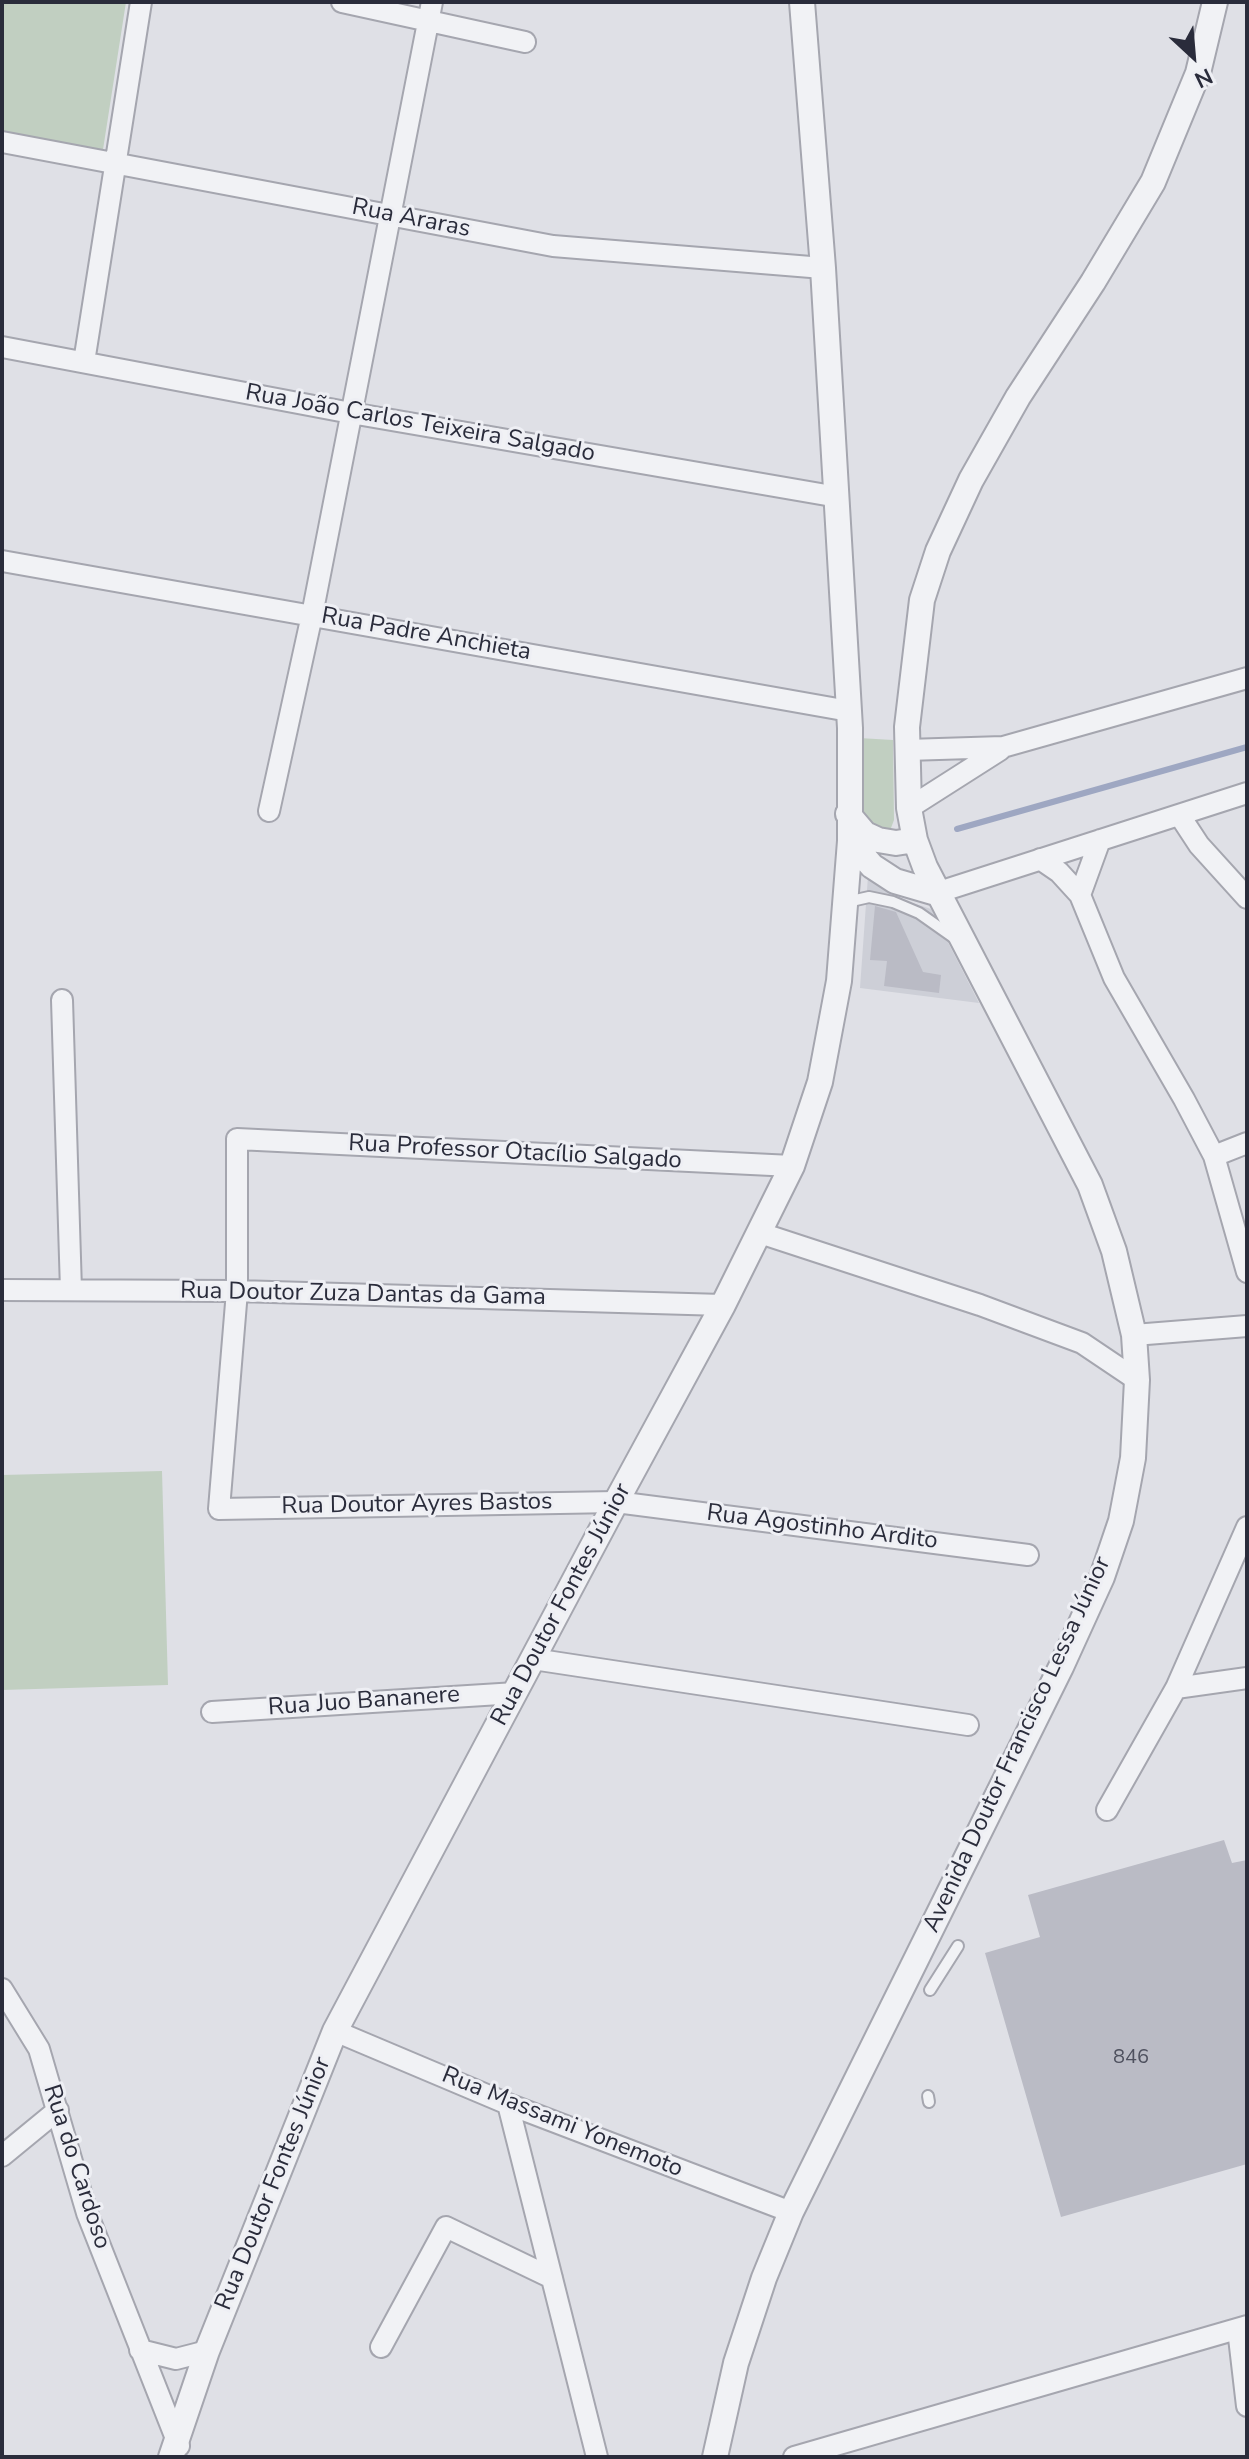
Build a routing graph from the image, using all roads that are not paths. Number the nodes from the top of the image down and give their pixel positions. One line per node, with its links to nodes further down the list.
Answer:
1 (141, 2): 8 (street)
2 (342, 2): 5 (street)
3 (802, 2): 10 (street, Rua Doutor Fontes Júnior)
4 (1215, 2): 19 (street)
5 (431, 11): 6 (street); 9 (street)
6 (525, 42)
7 (2, 142): 8 (street, Rua Araras)
8 (114, 163): 9 (street, Rua Araras); 12 (street)
9 (390, 215): 10 (street, Rua Araras); 13 (street)
10 (823, 268): 14 (street, Rua Doutor Fontes Júnior)
11 (2, 347): 12 (street, Rua João Carlos Teixeira Salgado)
12 (84, 362): 13 (street, Rua João Carlos Teixeira Salgado)
13 (351, 413): 14 (street, Rua João Carlos Teixeira Salgado); 16 (street)
14 (838, 497): 18 (street, Rua Doutor Fontes Júnior)
15 (2, 561): 16 (street, Rua Padre Anchieta)
16 (312, 615): 18 (street, Rua Padre Anchieta); 23 (street)
17 (1247, 678): 20 (street)
18 (849, 720): 24 (street, Rua Doutor Fontes Júnior)
19 (907, 739): 20 (street); 22 (street, Avenida Doutor Francisco Lessa Júnior)
20 (1003, 747): 22 (street)
21 (1247, 793): 25 (street)
22 (909, 808): 26 (street, Avenida Doutor Francisco Lessa Júnior)
23 (269, 811)
24 (848, 814): 26 (street); 28 (street, Rua Doutor Fontes Júnior)
25 (1180, 816): 27 (street); 32 (street)
26 (915, 840): 30 (street, Avenida Doutor Francisco Lessa Júnior)
27 (1100, 840): 29 (street); 31 (street)
28 (850, 841): 30 (street); 33 (street, Rua Doutor Fontes Júnior)
29 (1040, 859): 30 (street); 31 (street)
30 (936, 893): 34 (street, Avenida Doutor Francisco Lessa Júnior)
31 (1080, 895): 37 (street)
32 (1247, 898)
33 (846, 902): 34 (lane); 38 (street, Rua Doutor Fontes Júnior)
34 (964, 945): 46 (street, Avenida Doutor Francisco Lessa Júnior)
35 (62, 1000): 42 (street)
36 (1247, 1143): 37 (street)
37 (1214, 1156): 40 (street)
38 (792, 1166): 39 (street, Rua Doutor Fontes Júnior); 43 (street, Rua Professor Otacílio Salgado)
39 (760, 1233): 44 (street, Rua Doutor Fontes Júnior); 47 (street)
40 (1247, 1272)
41 (2, 1290): 42 (street, Rua Doutor Zuza Dantas da Gama)
42 (71, 1290): 43 (street, Rua Doutor Zuza Dantas da Gama)
43 (237, 1291): 44 (street, Rua Doutor Zuza Dantas da Gama); 48 (street, Rua Doutor Ayres Bastos)
44 (723, 1305): 48 (street, Rua Doutor Fontes Júnior)
45 (1247, 1326): 46 (street)
46 (1134, 1335): 47 (street, Avenida Doutor Francisco Lessa Júnior)
47 (1137, 1380): 65 (street, Avenida Doutor Francisco Lessa Júnior)
48 (616, 1502): 50 (street, Rua Agostinho Ardito); 51 (street, Rua Doutor Fontes Júnior)
49 (1247, 1527): 53 (street)
50 (1028, 1555)
51 (533, 1659): 54 (street, Rua Doutor Fontes Júnior); 56 (street)
52 (1247, 1678): 53 (street)
53 (1176, 1688): 57 (street)
54 (516, 1693): 55 (street, Rua Juo Bananere); 61 (street, Rua Doutor Fontes Júnior)
55 (212, 1712)
56 (968, 1725)
57 (1107, 1810)
58 (958, 1946): 60 (lane)
59 (2, 1989): 63 (street, Rua do Cardoso)
60 (930, 1990)
61 (335, 2031): 62 (street, Rua Massami Yonemoto); 70 (street, Rua Doutor Fontes Júnior)
62 (508, 2104): 65 (street, Rua Massami Yonemoto); 66 (street)
63 (58, 2110): 64 (street); 69 (street, Rua do Cardoso)
64 (2, 2156)
65 (791, 2212): 74 (street, Avenida Doutor Francisco Lessa Júnior)
66 (552, 2278): 68 (street); 73 (street)
67 (1242, 2328): 71 (street); 75 (street)
68 (381, 2347)
69 (140, 2350): 70 (street); 72 (street, Rua do Cardoso)
70 (207, 2351): 72 (street, Rua Doutor Fontes Júnior)
71 (1247, 2406)
72 (177, 2450)
73 (597, 2457)
74 (715, 2457)
75 (794, 2457)

